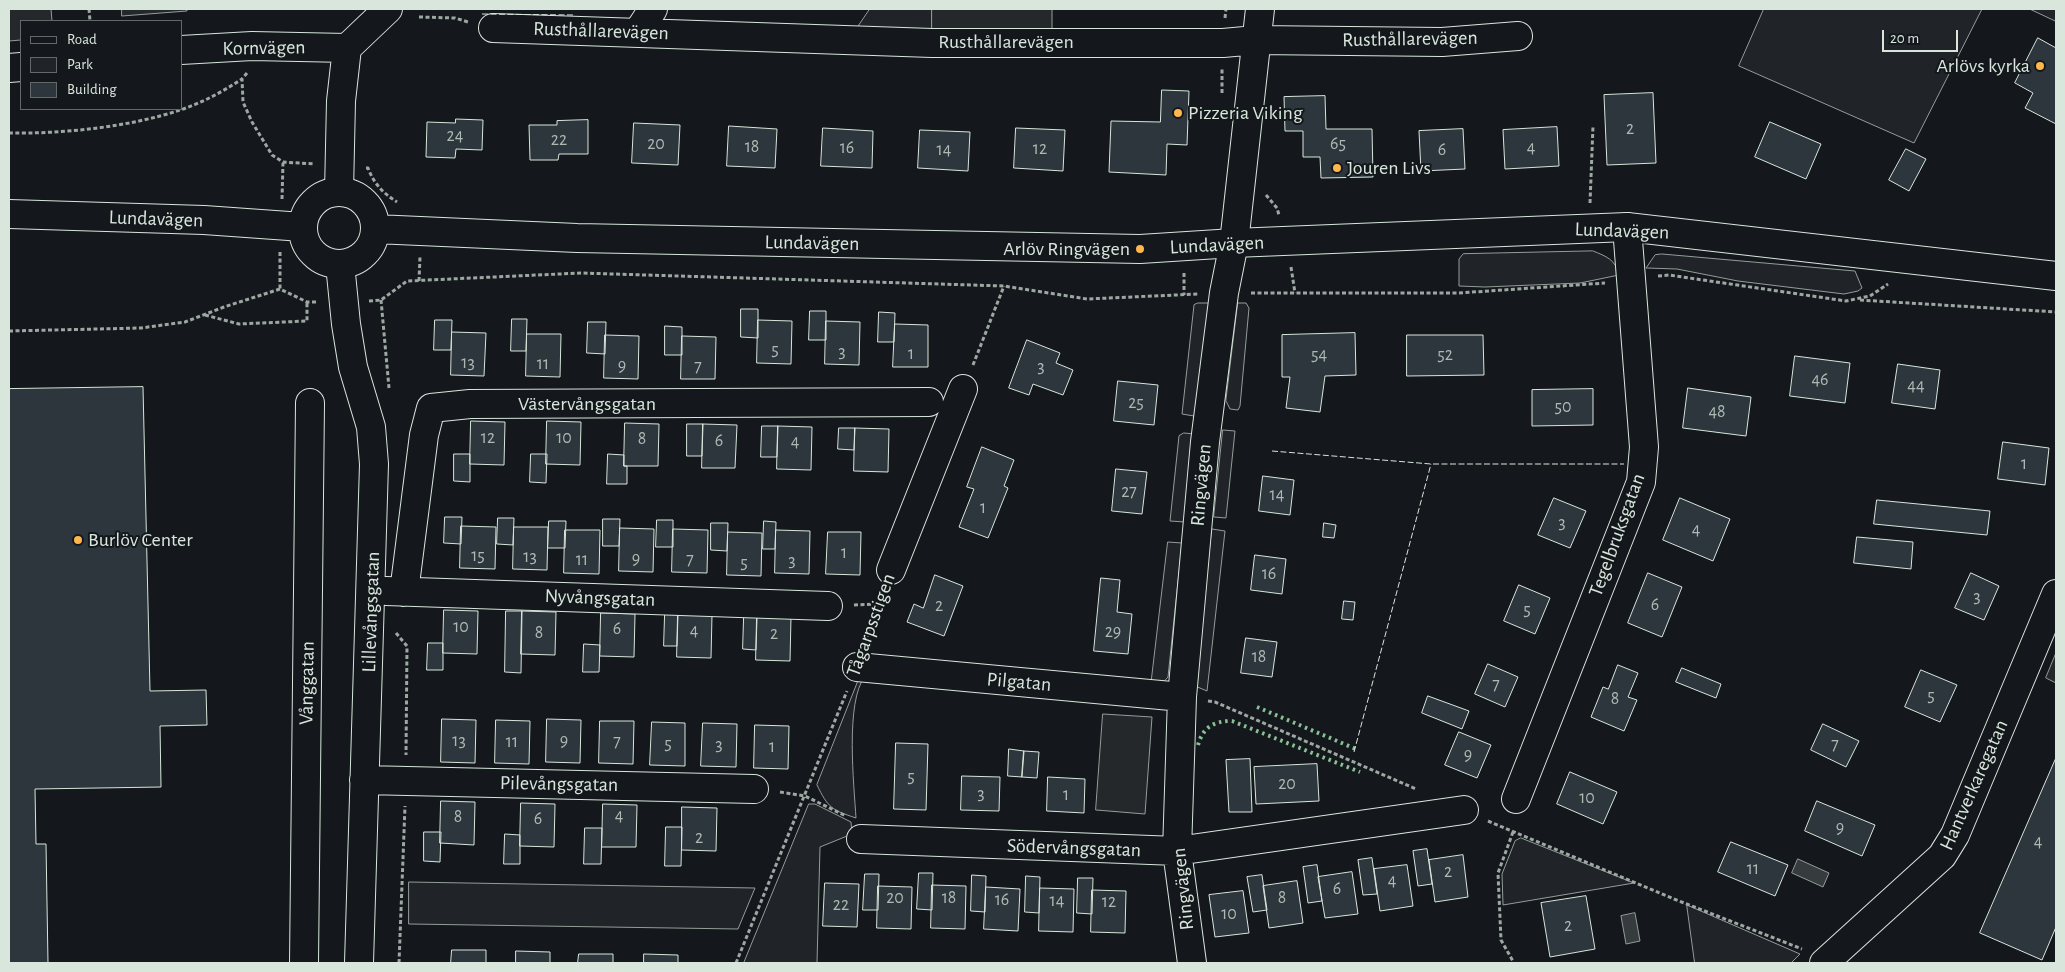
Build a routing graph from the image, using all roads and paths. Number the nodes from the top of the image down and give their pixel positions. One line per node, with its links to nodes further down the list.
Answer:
1 (388, 9): 9 (street)
2 (653, 9): 6 (street)
3 (1260, 9): 8 (street, Ringvägen)
4 (419, 16): 5 (path)
5 (493, 28): 6 (street, Rusthållarevägen)
6 (638, 32): 8 (street, Rusthållarevägen)
7 (1518, 36): 8 (street, Rusthållarevägen)
8 (1256, 40): 24 (street, Ringvägen)
9 (347, 48): 10 (street, Kornvägen); 18 (street)
10 (182, 50)
11 (252, 66): 12 (path)
12 (242, 79): 14 (path); 17 (path)
13 (181, 110): 16 (path)
14 (182, 110)
15 (1593, 126): 23 (path)
16 (9, 133)
17 (283, 162)
18 (339, 192): 20 (street); 22 (street)
19 (9, 214): 20 (street, Lundavägen)
20 (303, 227): 25 (street)
21 (1627, 227): 23 (street, Lundavägen); 26 (street, Lundavägen); 27 (street, Tegelbruksgatan)
22 (375, 229): 24 (street, Lundavägen); 25 (street)
23 (1589, 229): 24 (street, Lundavägen)
24 (1234, 243): 30 (street, Ringvägen)
25 (340, 264): 33 (street, Lillevångsgatan)
26 (2056, 276)
27 (1632, 277): 30 (path); 31 (path); 51 (street, Tegelbruksgatan)
28 (1893, 281): 31 (path)
29 (1004, 286): 30 (path); 33 (path); 37 (path)
30 (1224, 293): 46 (street, Ringvägen)
31 (1855, 300): 34 (path)
32 (307, 302): 33 (path); 35 (path); 35 (path)
33 (343, 302): 41 (street, Lillevångsgatan)
34 (2056, 312)
35 (204, 314): 36 (path)
36 (9, 331)
37 (963, 389): 40 (street, Tågarpsstigen)
38 (930, 402): 42 (street, Västervångsgatan)
39 (310, 403): 57 (street, Vånggatan)
40 (891, 570): 45 (path, Tågarpsstigen)
41 (372, 591): 42 (street, Nyvångsgatan); 47 (street, Lillevångsgatan)
42 (404, 592): 44 (street, Nyvångsgatan)
43 (2056, 594): 56 (street, Hantverkaregatan)
44 (828, 606)
45 (857, 667): 46 (street, Pilgatan); 50 (path, Tågarpsstigen)
46 (1182, 697): 49 (path); 55 (street, Ringvägen)
47 (364, 780): 48 (street, Pilevångsgatan); 58 (street, Lillevångsgatan)
48 (754, 789): 50 (path)
49 (1419, 790)
50 (805, 796): 54 (path); 59 (path, Tågarpsstigen)
51 (1516, 799)
52 (1464, 810): 53 (path); 55 (street, Södervångsgatan)
53 (1513, 832): 56 (path); 61 (path)
54 (861, 840): 55 (street, Södervångsgatan)
55 (1177, 851): 60 (street, Ringvägen)
56 (1828, 959)
57 (304, 963)
58 (359, 963)
59 (736, 963)
60 (1192, 963)
61 (1514, 963)

